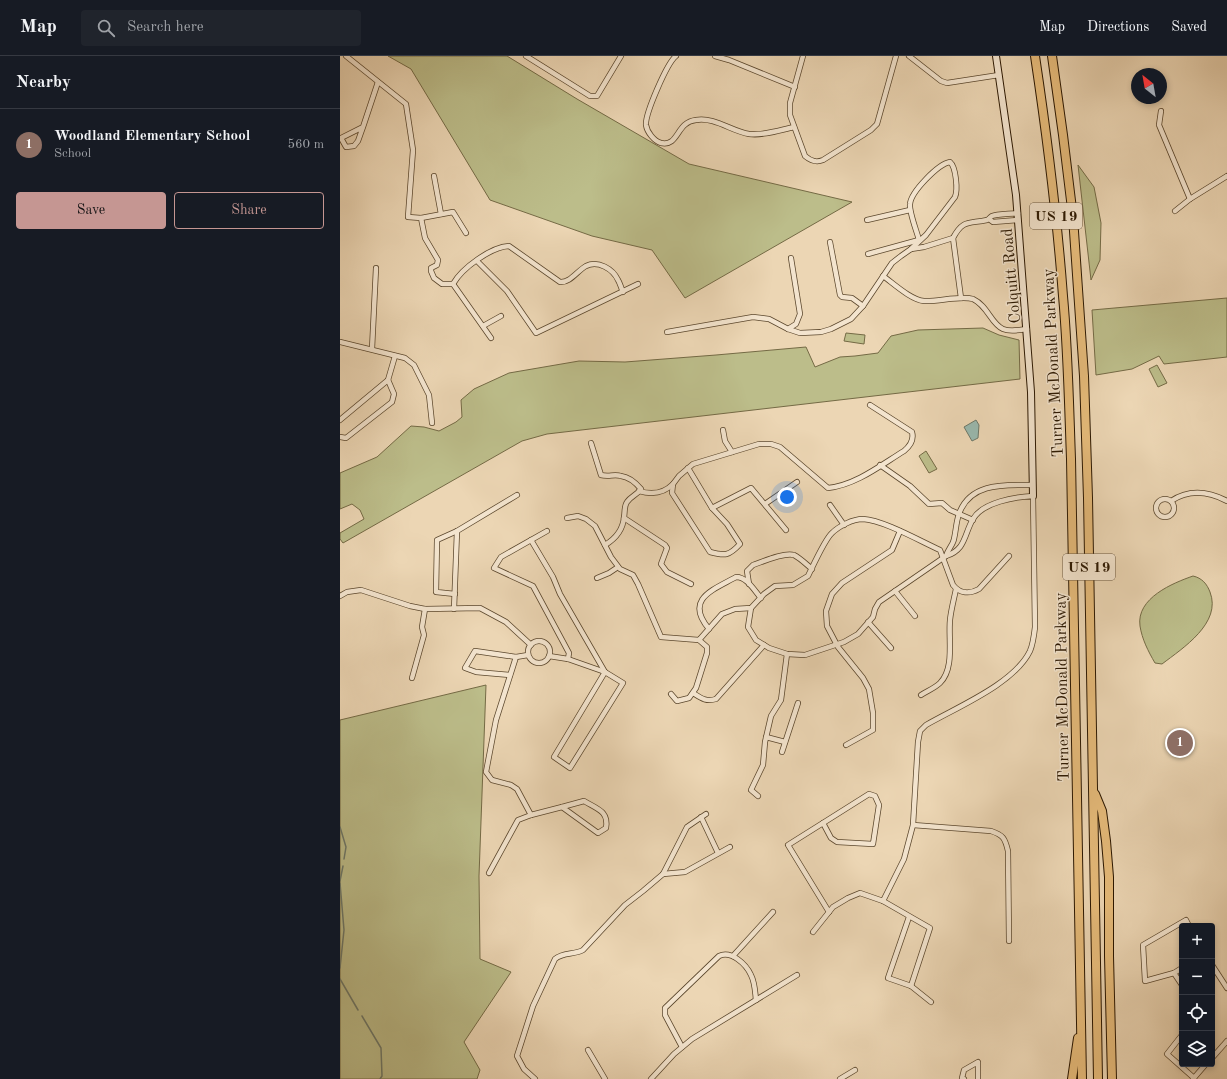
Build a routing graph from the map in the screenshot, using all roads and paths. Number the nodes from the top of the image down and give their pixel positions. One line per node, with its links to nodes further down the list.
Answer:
1 (346, 56): 13 (street)
2 (526, 56): 3 (street)
3 (621, 56)
4 (676, 56): 17 (street)
5 (715, 56): 14 (street)
6 (803, 56): 14 (street)
7 (896, 56): 17 (street)
8 (909, 56): 12 (street)
9 (996, 56): 12 (street, Colquitt Road)
10 (1035, 56): 152 (highway, Turner McDonald Parkway / US 19)
11 (1052, 56): 123 (highway, Turner McDonald Parkway / US 19)
12 (999, 75): 25 (street, Colquitt Road)
13 (378, 82): 16 (street); 26 (street)
14 (795, 87): 17 (street)
15 (1162, 111): 21 (street)
16 (363, 127): 18 (street); 18 (street)
17 (794, 127)
18 (341, 138)
19 (434, 176): 24 (street)
20 (1227, 176): 21 (street)
21 (1190, 199): 23 (street)
22 (910, 210): 27 (street); 30 (street); 30 (street)
23 (1175, 211)
24 (441, 214): 26 (street); 28 (street)
25 (1018, 217): 29 (street); 46 (street, Colquitt Road)
26 (421, 218): 38 (street)
27 (867, 220)
28 (466, 234)
29 (952, 238): 32 (street); 41 (street)
30 (919, 240): 32 (street); 33 (street)
31 (830, 242): 42 (street)
32 (911, 249): 37 (street)
33 (868, 254)
34 (791, 258): 45 (street)
35 (477, 261): 38 (street); 40 (street); 40 (street)
36 (376, 268): 50 (street)
37 (883, 276): 41 (street); 42 (street)
38 (454, 284): 44 (street)
39 (638, 284): 40 (street)
40 (623, 292)
41 (961, 298): 46 (street)
42 (863, 306): 45 (street)
43 (501, 316): 44 (street)
44 (483, 326): 48 (street)
45 (788, 329): 47 (street)
46 (1027, 329): 64 (street, Colquitt Road)
47 (667, 332)
48 (491, 338)
49 (340, 342): 50 (street)
50 (372, 350): 51 (street)
51 (395, 356): 52 (street); 55 (street)
52 (388, 380): 54 (street); 57 (street)
53 (870, 405): 60 (street)
54 (340, 420)
55 (432, 423)
56 (723, 430): 59 (street)
57 (340, 437)
58 (591, 443): 65 (street)
59 (732, 452): 60 (street); 61 (street)
60 (880, 465): 73 (street)
61 (688, 468): 63 (street); 72 (street)
62 (797, 482): 70 (street)
63 (673, 484): 65 (street); 72 (street)
64 (1032, 485): 67 (street, Colquitt Road); 73 (street)
65 (639, 491): 75 (street)
66 (517, 495): 79 (street)
67 (1033, 496): 76 (street); 130 (street)
68 (1227, 500): 69 (street)
69 (1171, 501)
70 (765, 504): 72 (street); 78 (street)
71 (830, 505): 77 (street)
72 (712, 508)
73 (959, 514): 76 (street); 85 (street)
74 (567, 518): 83 (street)
75 (624, 518): 83 (street); 89 (street)
76 (973, 520): 85 (street)
77 (844, 525): 81 (street); 87 (street)
78 (786, 530)
79 (457, 531): 93 (street); 93 (street)
80 (547, 531): 82 (street)
81 (900, 531): 85 (street); 105 (street)
82 (531, 540): 111 (street); 112 (street)
83 (605, 545): 86 (street)
84 (1009, 556): 91 (street)
85 (945, 557): 91 (street); 92 (street)
86 (618, 567): 88 (street); 102 (street)
87 (812, 569): 90 (street); 95 (street)
88 (597, 578)
89 (691, 584)
90 (749, 584): 95 (street); 101 (street)
91 (956, 590): 117 (street)
92 (895, 591): 99 (street); 100 (street)
93 (455, 594): 98 (street)
94 (340, 596): 97 (street)
95 (761, 598): 96 (street)
96 (751, 608): 101 (street); 104 (street)
97 (425, 609): 98 (street); 114 (street)
98 (454, 609): 103 (street)
99 (915, 616)
100 (868, 622): 105 (street); 106 (street)
101 (709, 629): 102 (street)
102 (700, 640): 115 (street)
103 (531, 645): 108 (street); 109 (street)
104 (764, 645): 107 (street); 115 (street)
105 (837, 645): 107 (street); 121 (street)
106 (891, 648)
107 (787, 654): 119 (street)
108 (528, 655): 109 (street); 110 (street)
109 (549, 656): 111 (street)
110 (516, 657): 113 (street); 113 (street)
111 (568, 660): 112 (street)
112 (605, 672): 112 (street)
113 (510, 675): 127 (street)
114 (412, 678)
115 (693, 693): 116 (street)
116 (671, 694)
117 (921, 695)
118 (798, 703): 120 (street)
119 (766, 737): 120 (street); 124 (street)
120 (785, 742): 122 (street)
121 (846, 745)
122 (782, 752)
123 (1093, 788): 170 (highway, Turner McDonald Parkway / US 19); 171 (highway)
124 (758, 796)
125 (562, 807): 125 (street); 127 (street)
126 (706, 814): 128 (street)
127 (531, 815): 133 (street)
128 (701, 817): 132 (street); 134 (street)
129 (823, 823): 129 (street); 137 (street)
130 (913, 825): 135 (street); 141 (street)
131 (730, 846): 132 (street)
132 (718, 854): 134 (street)
133 (489, 873)
134 (663, 874): 162 (street)
135 (883, 901): 137 (street); 138 (street)
136 (772, 912): 142 (street)
137 (829, 912): 140 (street)
138 (909, 917): 148 (street); 148 (street)
139 (1179, 924): 145 (street)
140 (813, 932)
141 (1009, 941)
142 (733, 956): 150 (street); 155 (street)
143 (1179, 970): 145 (street)
144 (1215, 970): 149 (street)
145 (1174, 973): 147 (street)
146 (797, 975): 150 (street)
147 (1179, 980)
148 (911, 986): 151 (street)
149 (1227, 988)
150 (756, 1000): 155 (street)
151 (931, 1002)
152 (1081, 1025): 168 (highway); 169 (highway, Turner McDonald Parkway / US 19)
153 (1179, 1039): 158 (street)
154 (1227, 1041): 157 (street)
155 (682, 1047): 164 (street)
156 (588, 1050): 163 (street)
157 (1215, 1055)
158 (1179, 1065)
159 (1181, 1067): 172 (street)
160 (1203, 1067): 172 (street)
161 (855, 1070): 165 (street)
162 (535, 1079)
163 (605, 1079)
164 (651, 1079)
165 (840, 1079)
166 (964, 1079): 167 (street)
167 (978, 1079)
168 (1072, 1079)
169 (1082, 1079)
170 (1098, 1079)
171 (1112, 1079)
172 (1193, 1079)

